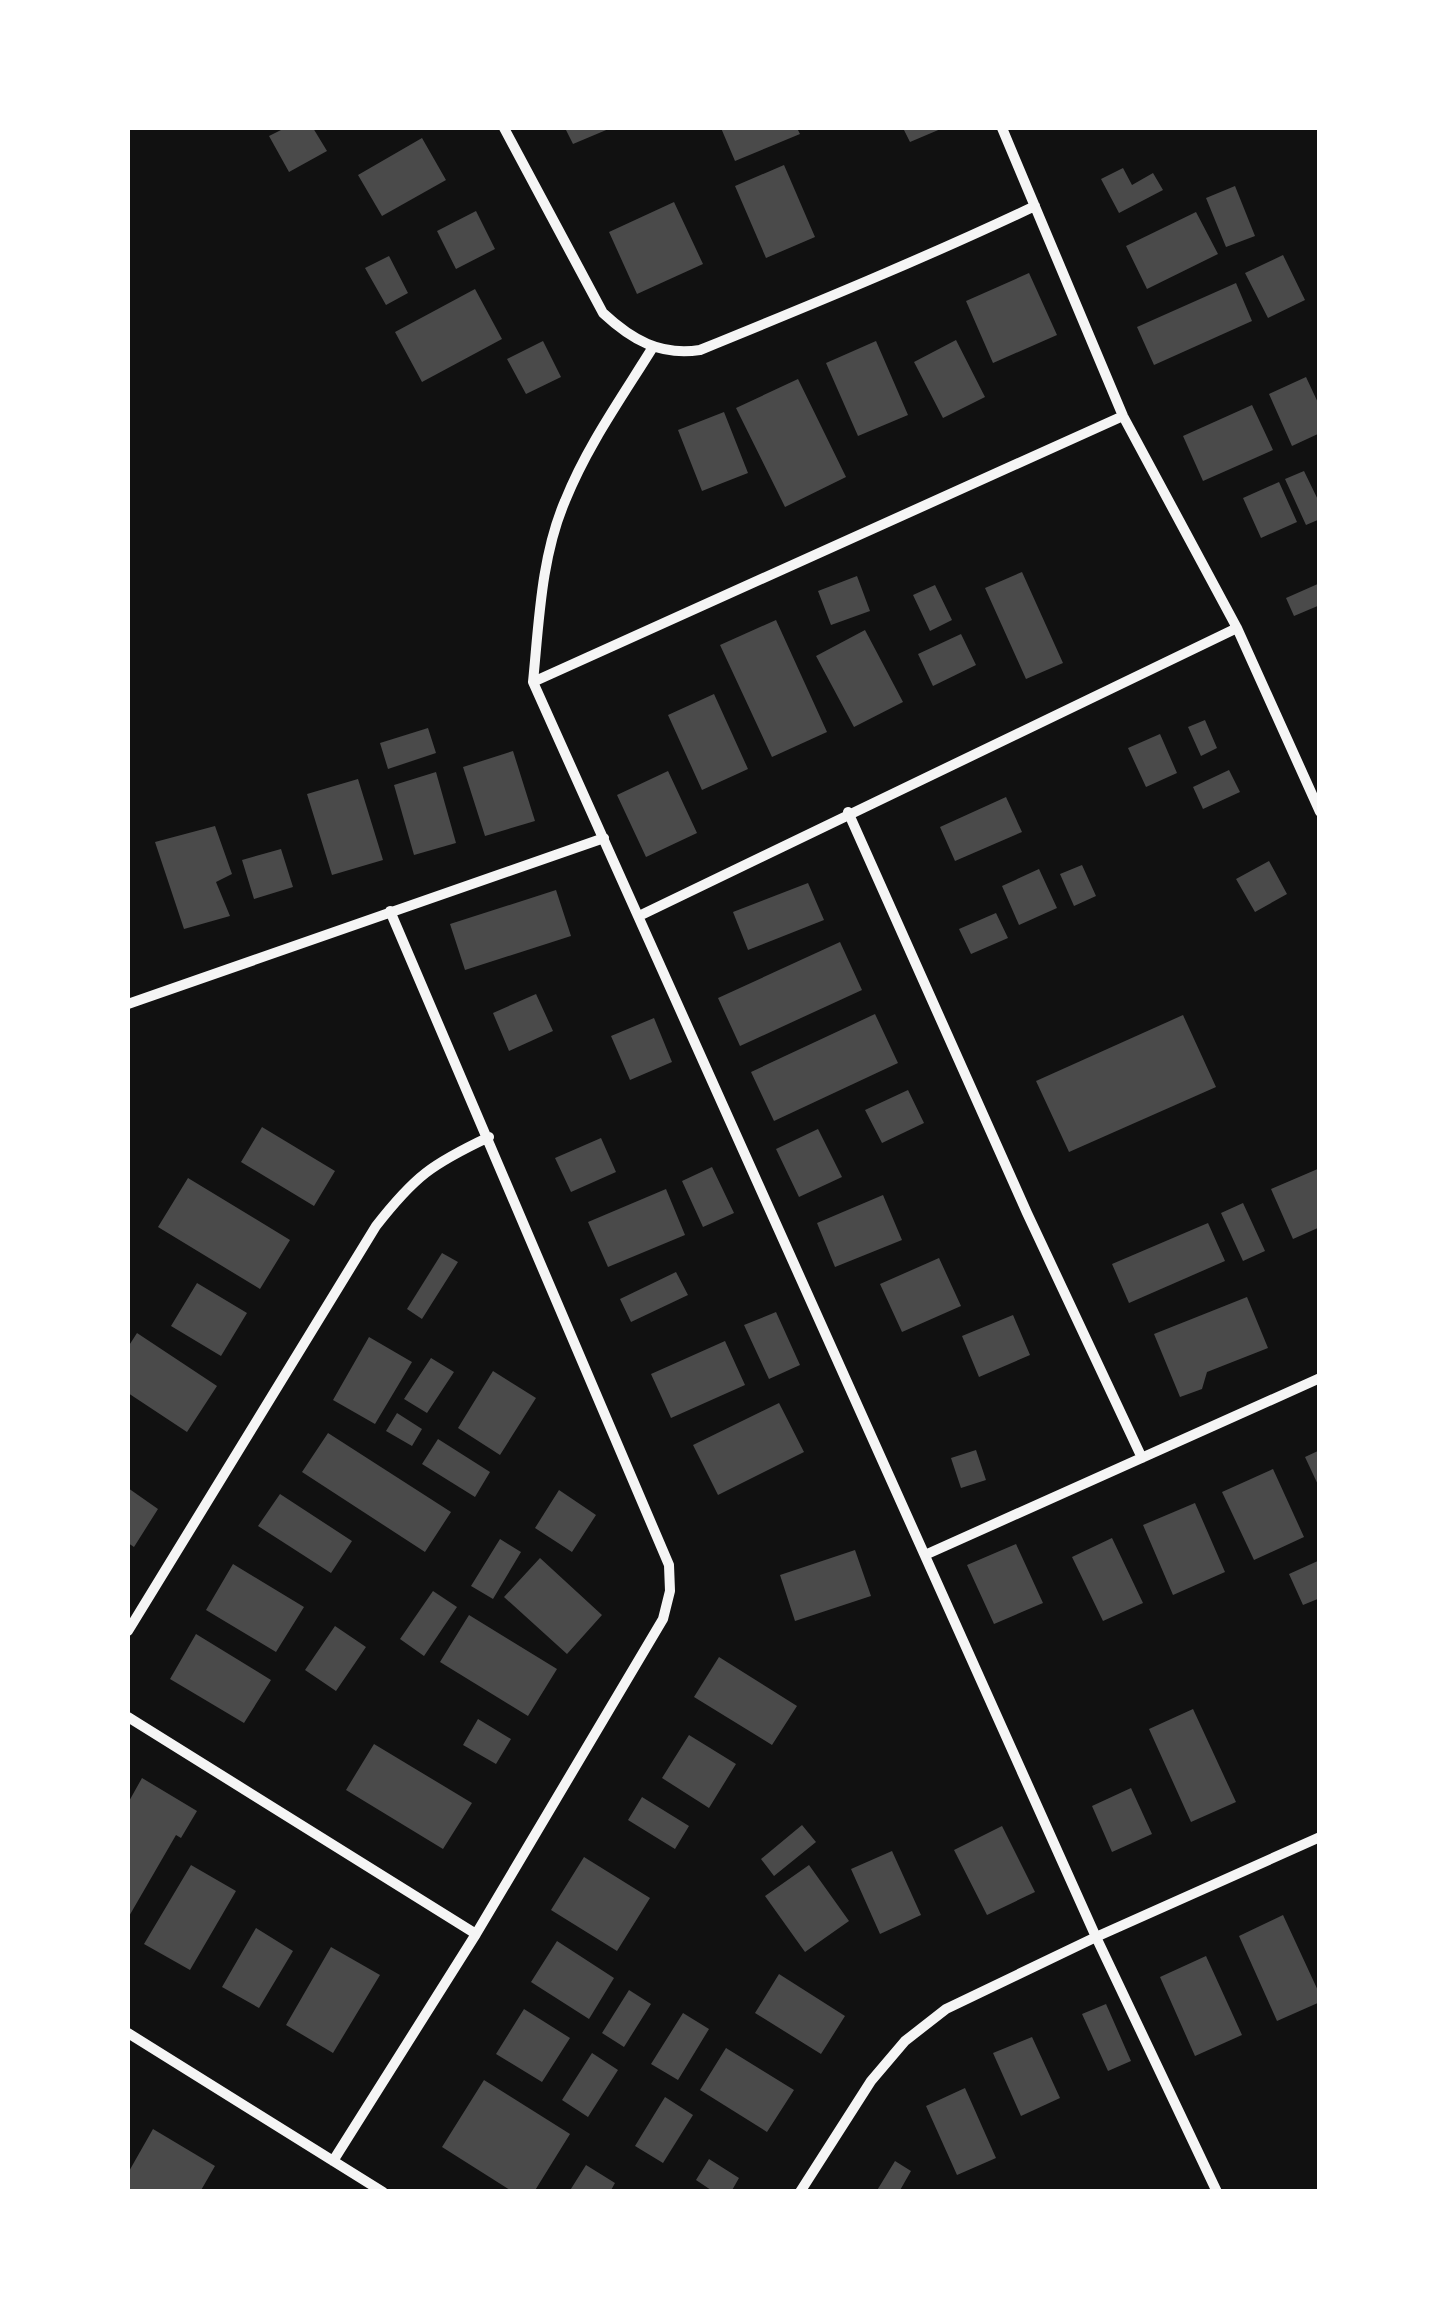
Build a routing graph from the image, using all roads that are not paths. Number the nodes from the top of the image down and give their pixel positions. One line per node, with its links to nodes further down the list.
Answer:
1 (504, 128): 4 (street)
2 (1002, 128): 3 (street)
3 (1035, 206): 4 (street); 5 (street)
4 (652, 348): 7 (street)
5 (1123, 416): 6 (street); 7 (street)
6 (1237, 628): 8 (street); 9 (street)
7 (533, 682): 10 (street)
8 (848, 812): 12 (street); 16 (street)
9 (1320, 812)
10 (604, 838): 11 (street); 12 (street)
11 (390, 911): 13 (street); 14 (street)
12 (639, 916): 17 (street)
13 (128, 1004)
14 (490, 1138): 18 (street); 21 (street)
15 (1320, 1378): 16 (street)
16 (1142, 1458): 17 (street)
17 (925, 1554): 22 (street)
18 (128, 1631)
19 (128, 1717): 21 (street)
20 (1320, 1837): 22 (street)
21 (476, 1934): 24 (street)
22 (1096, 1937): 26 (street); 27 (street)
23 (129, 2037): 24 (street)
24 (333, 2161): 25 (street)
25 (383, 2192)
26 (800, 2192)
27 (1218, 2192)

